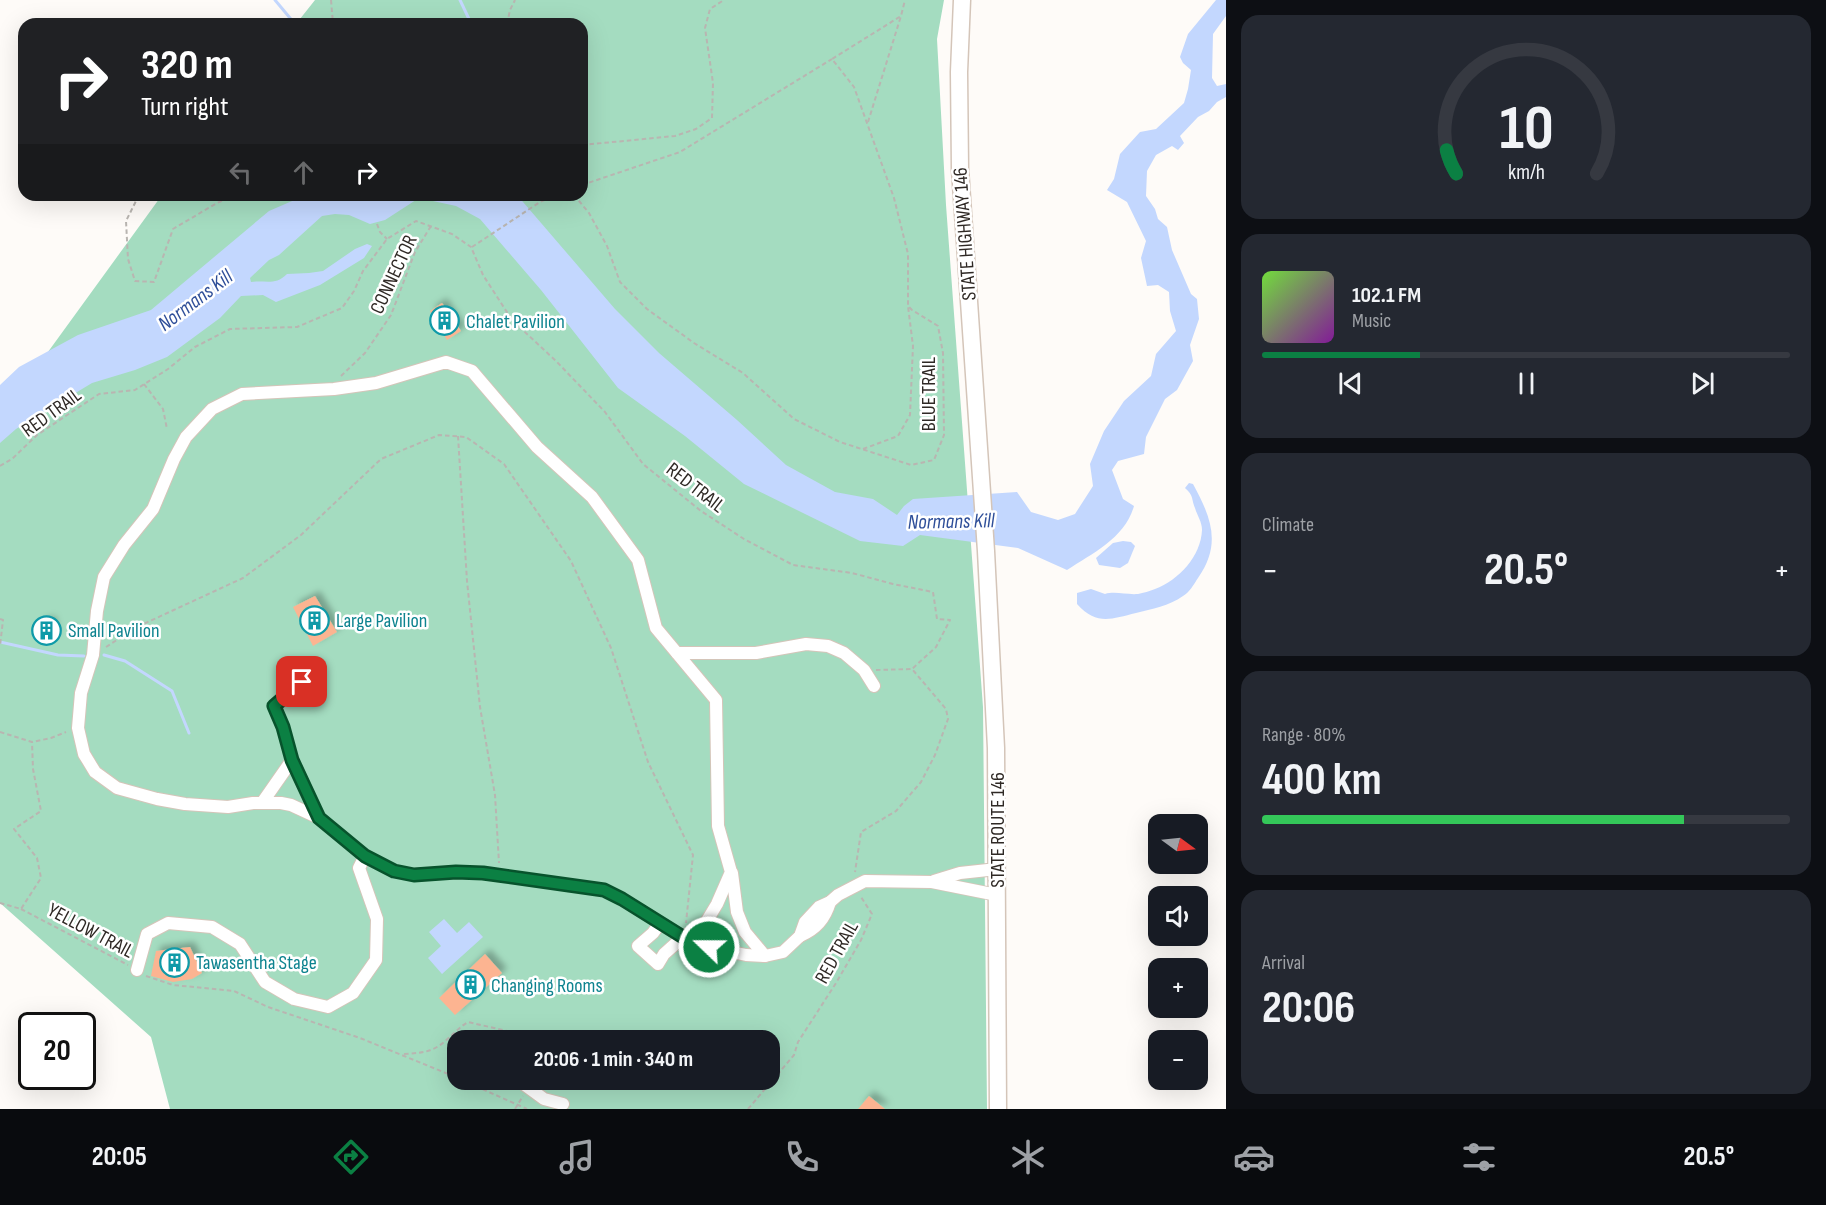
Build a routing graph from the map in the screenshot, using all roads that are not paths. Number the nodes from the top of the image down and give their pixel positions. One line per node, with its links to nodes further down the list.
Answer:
1 (962, 0): 2 (main road, STATE HIGHWAY 146)
2 (986, 550): 10 (main road, STATE ROUTE 146)
3 (676, 653): 5 (lane); 7 (lane); 11 (lane)
4 (317, 670): 6 (lane)
5 (874, 686)
6 (292, 760): 7 (lane); 8 (lane)
7 (262, 803): 8 (lane)
8 (319, 818): 9 (lane)
9 (365, 856): 14 (lane); 17 (lane)
10 (997, 869): 12 (lane); 13 (main road, STATE ROUTE 146)
11 (731, 872): 15 (lane); 16 (lane)
12 (932, 882): 13 (lane); 16 (lane)
13 (997, 895): 20 (main road, STATE ROUTE 146)
14 (660, 923): 15 (lane); 15 (lane)
15 (683, 937): 16 (lane)
16 (765, 956)
17 (137, 970)
18 (532, 1090): 19 (lane)
19 (568, 1105)
20 (998, 1109)

